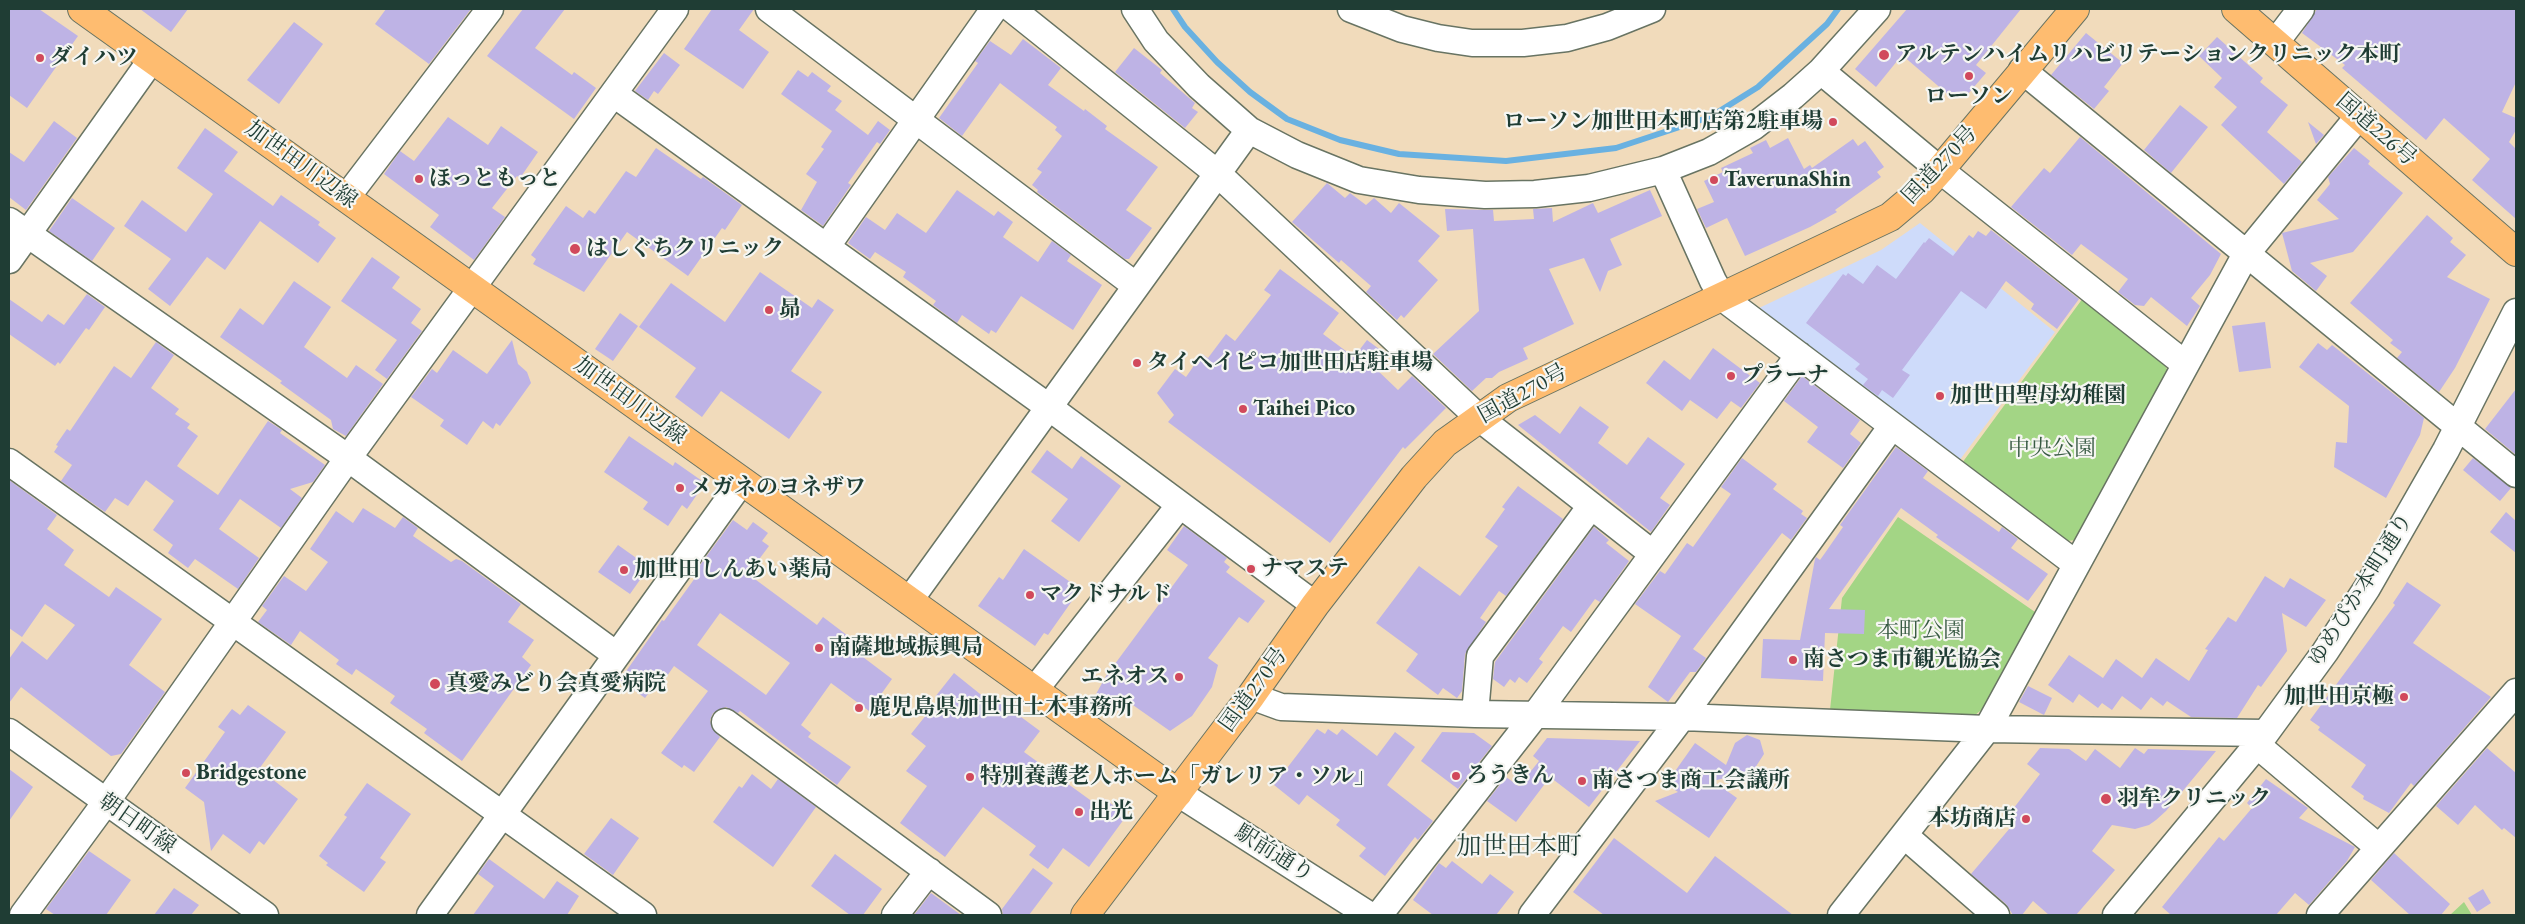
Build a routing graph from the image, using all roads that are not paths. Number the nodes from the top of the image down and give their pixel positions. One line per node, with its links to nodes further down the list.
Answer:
1 (82, 9): 15 (main road, 加世田川辺線)
2 (490, 9): 25 (street)
3 (769, 9): 20 (street)
4 (994, 9): 20 (street)
5 (1012, 9): 24 (street)
6 (1135, 9): 21 (street)
7 (1351, 9): 8 (street)
8 (1652, 9)
9 (1877, 9): 17 (street)
10 (2076, 9): 16 (main road, 国道270号)
11 (2236, 9): 14 (main road, 国道226号)
12 (2301, 9): 14 (street)
13 (665, 12): 18 (street)
14 (2275, 42): 19 (main road, 国道226号)
15 (152, 59): 25 (main road, 加世田川辺線); 26 (street)
16 (2022, 70): 23 (main road, 国道270号); 29 (street)
17 (1821, 71): 22 (street); 23 (street)
18 (614, 94): 27 (street); 32 (street)
19 (2359, 116): 28 (main road, 国道226号); 29 (street)
20 (916, 120): 27 (street); 31 (street)
21 (1249, 130): 22 (street); 24 (street)
22 (1663, 170): 33 (street)
23 (1940, 170): 33 (main road, 国道270号); 36 (street)
24 (1217, 173): 31 (street); 38 (street)
25 (346, 198): 32 (main road, 加世田川辺線)
26 (18, 228): 30 (street); 41 (street)
27 (827, 246): 37 (street)
28 (2516, 252)
29 (2246, 254): 36 (street); 40 (street)
30 (9, 260)
31 (1136, 285): 37 (street)
32 (472, 288): 41 (street); 44 (main road, 加世田川辺線)
33 (1723, 298): 35 (street); 38 (main road, 国道270号)
34 (2516, 312): 40 (street, ゆめぴか本町通り)
35 (1800, 355): 39 (street); 47 (street)
36 (2185, 364): 48 (street)
37 (1050, 408): 45 (street); 49 (street)
38 (1478, 417): 46 (street); 50 (main road, 国道270号)
39 (1892, 426): 48 (street); 58 (street)
40 (2458, 427): 43 (street); 62 (street, ゆめぴか本町通り)
41 (348, 458): 51 (street); 52 (street)
42 (9, 462): 51 (street)
43 (2516, 474)
44 (742, 481): 49 (main road, 加世田川辺線); 52 (street)
45 (1179, 506): 50 (street); 53 (street)
46 (1591, 506): 47 (street); 56 (street)
47 (1653, 554): 57 (street)
48 (2076, 564): 60 (street)
49 (909, 601): 53 (main road, 加世田川辺線)
50 (1315, 605): 55 (main road, 国道270号)
51 (234, 622): 64 (street); 65 (street)
52 (615, 654): 65 (street)
53 (1033, 692): 63 (main road, 加世田川辺線)
54 (2515, 695): 67 (street)
55 (1251, 696): 56 (street); 63 (main road, 国道270号)
56 (1475, 714): 57 (street)
57 (1536, 714): 58 (street); 77 (street)
58 (1682, 717): 60 (street); 78 (street)
59 (725, 722): 68 (street)
60 (1987, 729): 62 (street); 66 (street)
61 (9, 732): 64 (street, 朝日町線)
62 (2261, 739): 67 (street); 81 (street, ゆめぴか本町通り)
63 (1178, 793): 75 (main road, 国道270号); 76 (street, 駅前通り)
64 (106, 802): 69 (street); 70 (street, 朝日町線)
65 (502, 814): 71 (street); 72 (street)
66 (1904, 835): 79 (street); 80 (street)
67 (2378, 847): 82 (street)
68 (929, 871): 73 (street); 74 (street)
69 (23, 915)
70 (265, 915)
71 (430, 915)
72 (643, 915)
73 (895, 915)
74 (988, 915)
75 (1085, 915)
76 (1370, 915)
77 (1379, 915)
78 (1532, 915)
79 (1841, 915)
80 (1996, 915)
81 (2116, 915)
82 (2320, 915)

